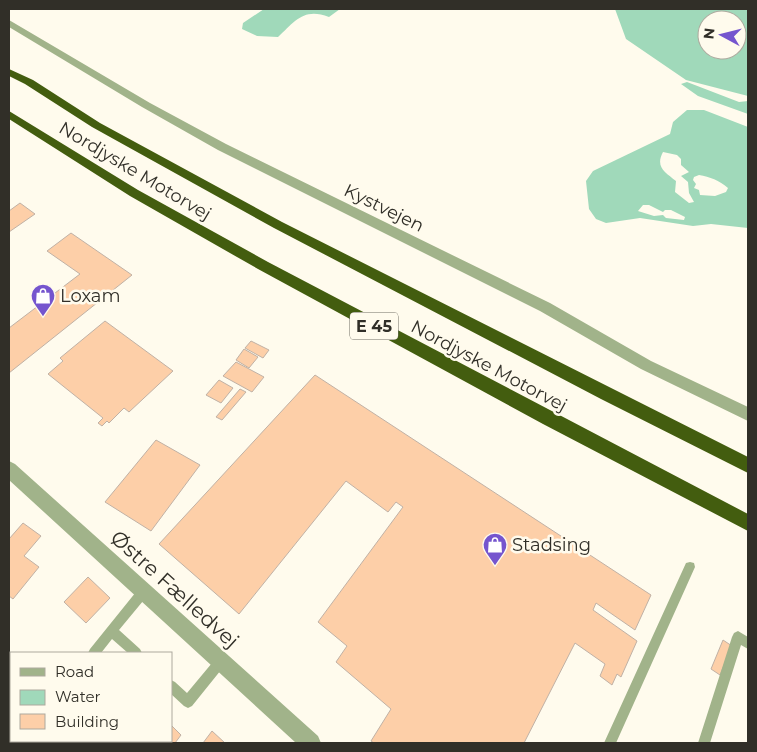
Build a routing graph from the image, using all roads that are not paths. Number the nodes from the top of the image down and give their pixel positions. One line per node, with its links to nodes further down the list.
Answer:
1 (9, 23): 6 (street, Kystvejen)
2 (9, 65): 4 (highway)
3 (9, 72): 4 (highway, E 45)
4 (29, 82): 7 (highway, Nordjyske Motorvej / E 45)
5 (9, 114): 9 (highway, Nordjyske Motorvej / E 45)
6 (748, 414)
7 (748, 465)
8 (9, 469): 11 (street, Østre Fælledvej)
9 (748, 523)
10 (690, 567): 19 (lane)
11 (144, 591): 12 (lane); 16 (street, Østre Fælledvej)
12 (112, 631): 14 (lane); 15 (lane)
13 (748, 643): 20 (lane)
14 (95, 652)
15 (135, 652)
16 (221, 661): 17 (lane); 18 (street, Østre Fælledvej)
17 (172, 687)
18 (311, 743)
19 (610, 743)
20 (704, 743)

